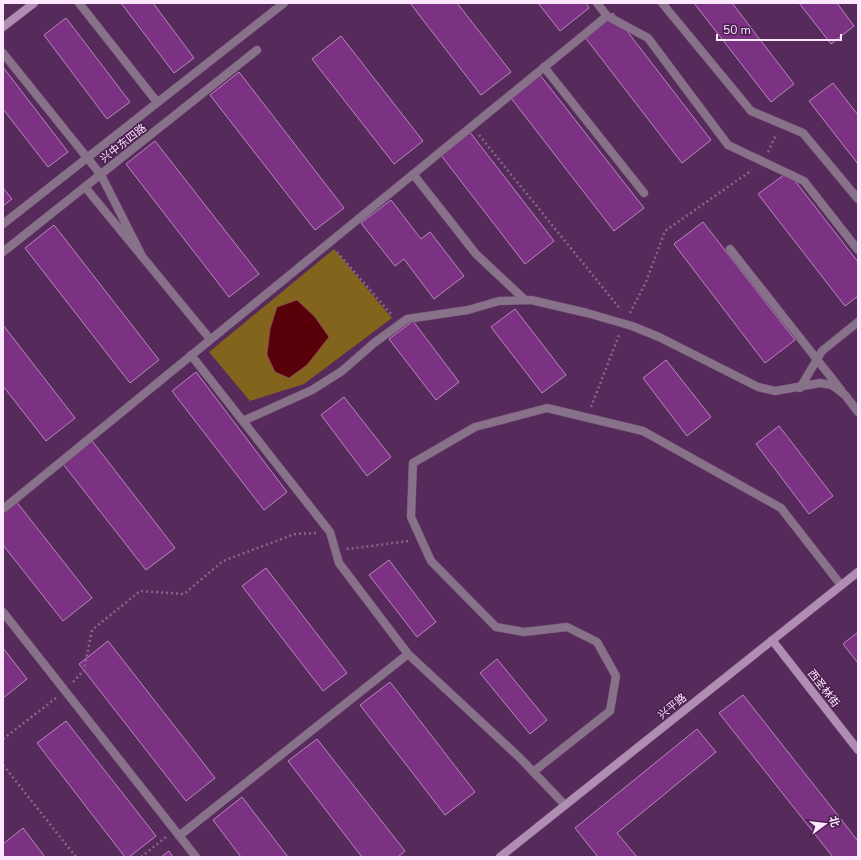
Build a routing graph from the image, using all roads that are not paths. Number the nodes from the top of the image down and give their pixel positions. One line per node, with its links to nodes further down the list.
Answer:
1 (34, 3): 7 (street)
2 (79, 3): 11 (street)
3 (284, 3): 11 (street)
4 (597, 3): 6 (street)
5 (662, 3): 17 (street)
6 (607, 16): 10 (street); 20 (street)
7 (3, 27)
8 (257, 50): 14 (street, 兴中东四路)
9 (3, 53): 12 (street)
10 (544, 67): 13 (street); 16 (street)
11 (157, 102): 12 (street)
12 (87, 157): 14 (street); 18 (street)
13 (413, 174): 23 (street); 25 (street)
14 (100, 175): 15 (street, 兴中东四路); 22 (street)
15 (85, 187): 21 (street, 兴中东四路); 22 (street)
16 (644, 193)
17 (858, 199)
18 (3, 224)
19 (730, 249): 27 (street)
20 (858, 250)
21 (3, 252)
22 (142, 256): 25 (street)
23 (525, 300): 28 (street); 31 (street)
24 (858, 322): 27 (street)
25 (210, 339): 26 (street)
26 (191, 355): 31 (street); 32 (street)
27 (817, 359): 28 (street); 29 (street)
28 (800, 388): 29 (street)
29 (845, 395): 30 (street)
30 (858, 412)
31 (243, 421): 37 (street)
32 (3, 509)
33 (858, 572): 34 (street, 兴平路)
34 (842, 585): 36 (street, 兴平路); 39 (street)
35 (3, 612): 41 (street)
36 (772, 640): 38 (street, 西圣林街); 40 (street, 兴平路)
37 (408, 654): 39 (street); 41 (street)
38 (858, 750)
39 (534, 772): 40 (street)
40 (565, 805): 43 (street, 兴平路)
41 (177, 833): 42 (street)
42 (196, 857)
43 (500, 857)

